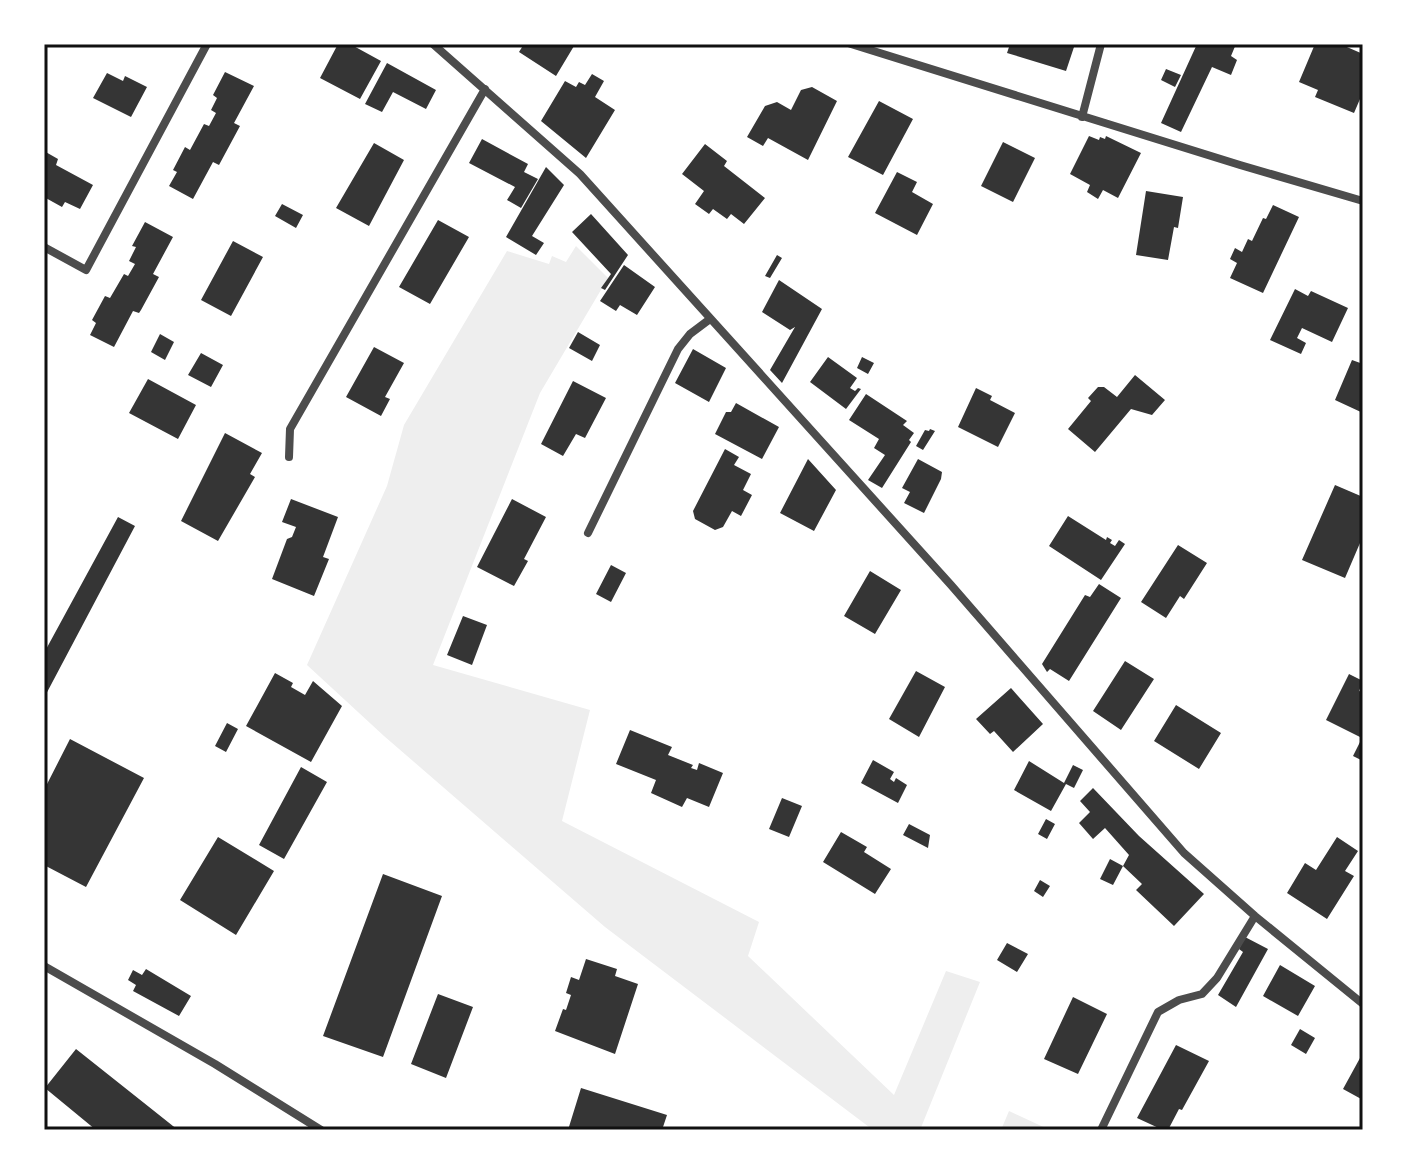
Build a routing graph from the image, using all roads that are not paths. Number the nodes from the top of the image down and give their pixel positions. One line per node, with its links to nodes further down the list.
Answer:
1 (207, 44): 8 (street)
2 (433, 44): 5 (street)
3 (851, 44): 6 (street)
4 (1101, 44): 6 (street)
5 (485, 89): 9 (street); 10 (street)
6 (1082, 117): 7 (street)
7 (1363, 201)
8 (44, 247)
9 (710, 319): 11 (street); 12 (street)
10 (289, 457)
11 (588, 533)
12 (1255, 916): 14 (street); 16 (street)
13 (44, 966): 15 (street)
14 (1363, 1004)
15 (321, 1130)
16 (1101, 1130)

